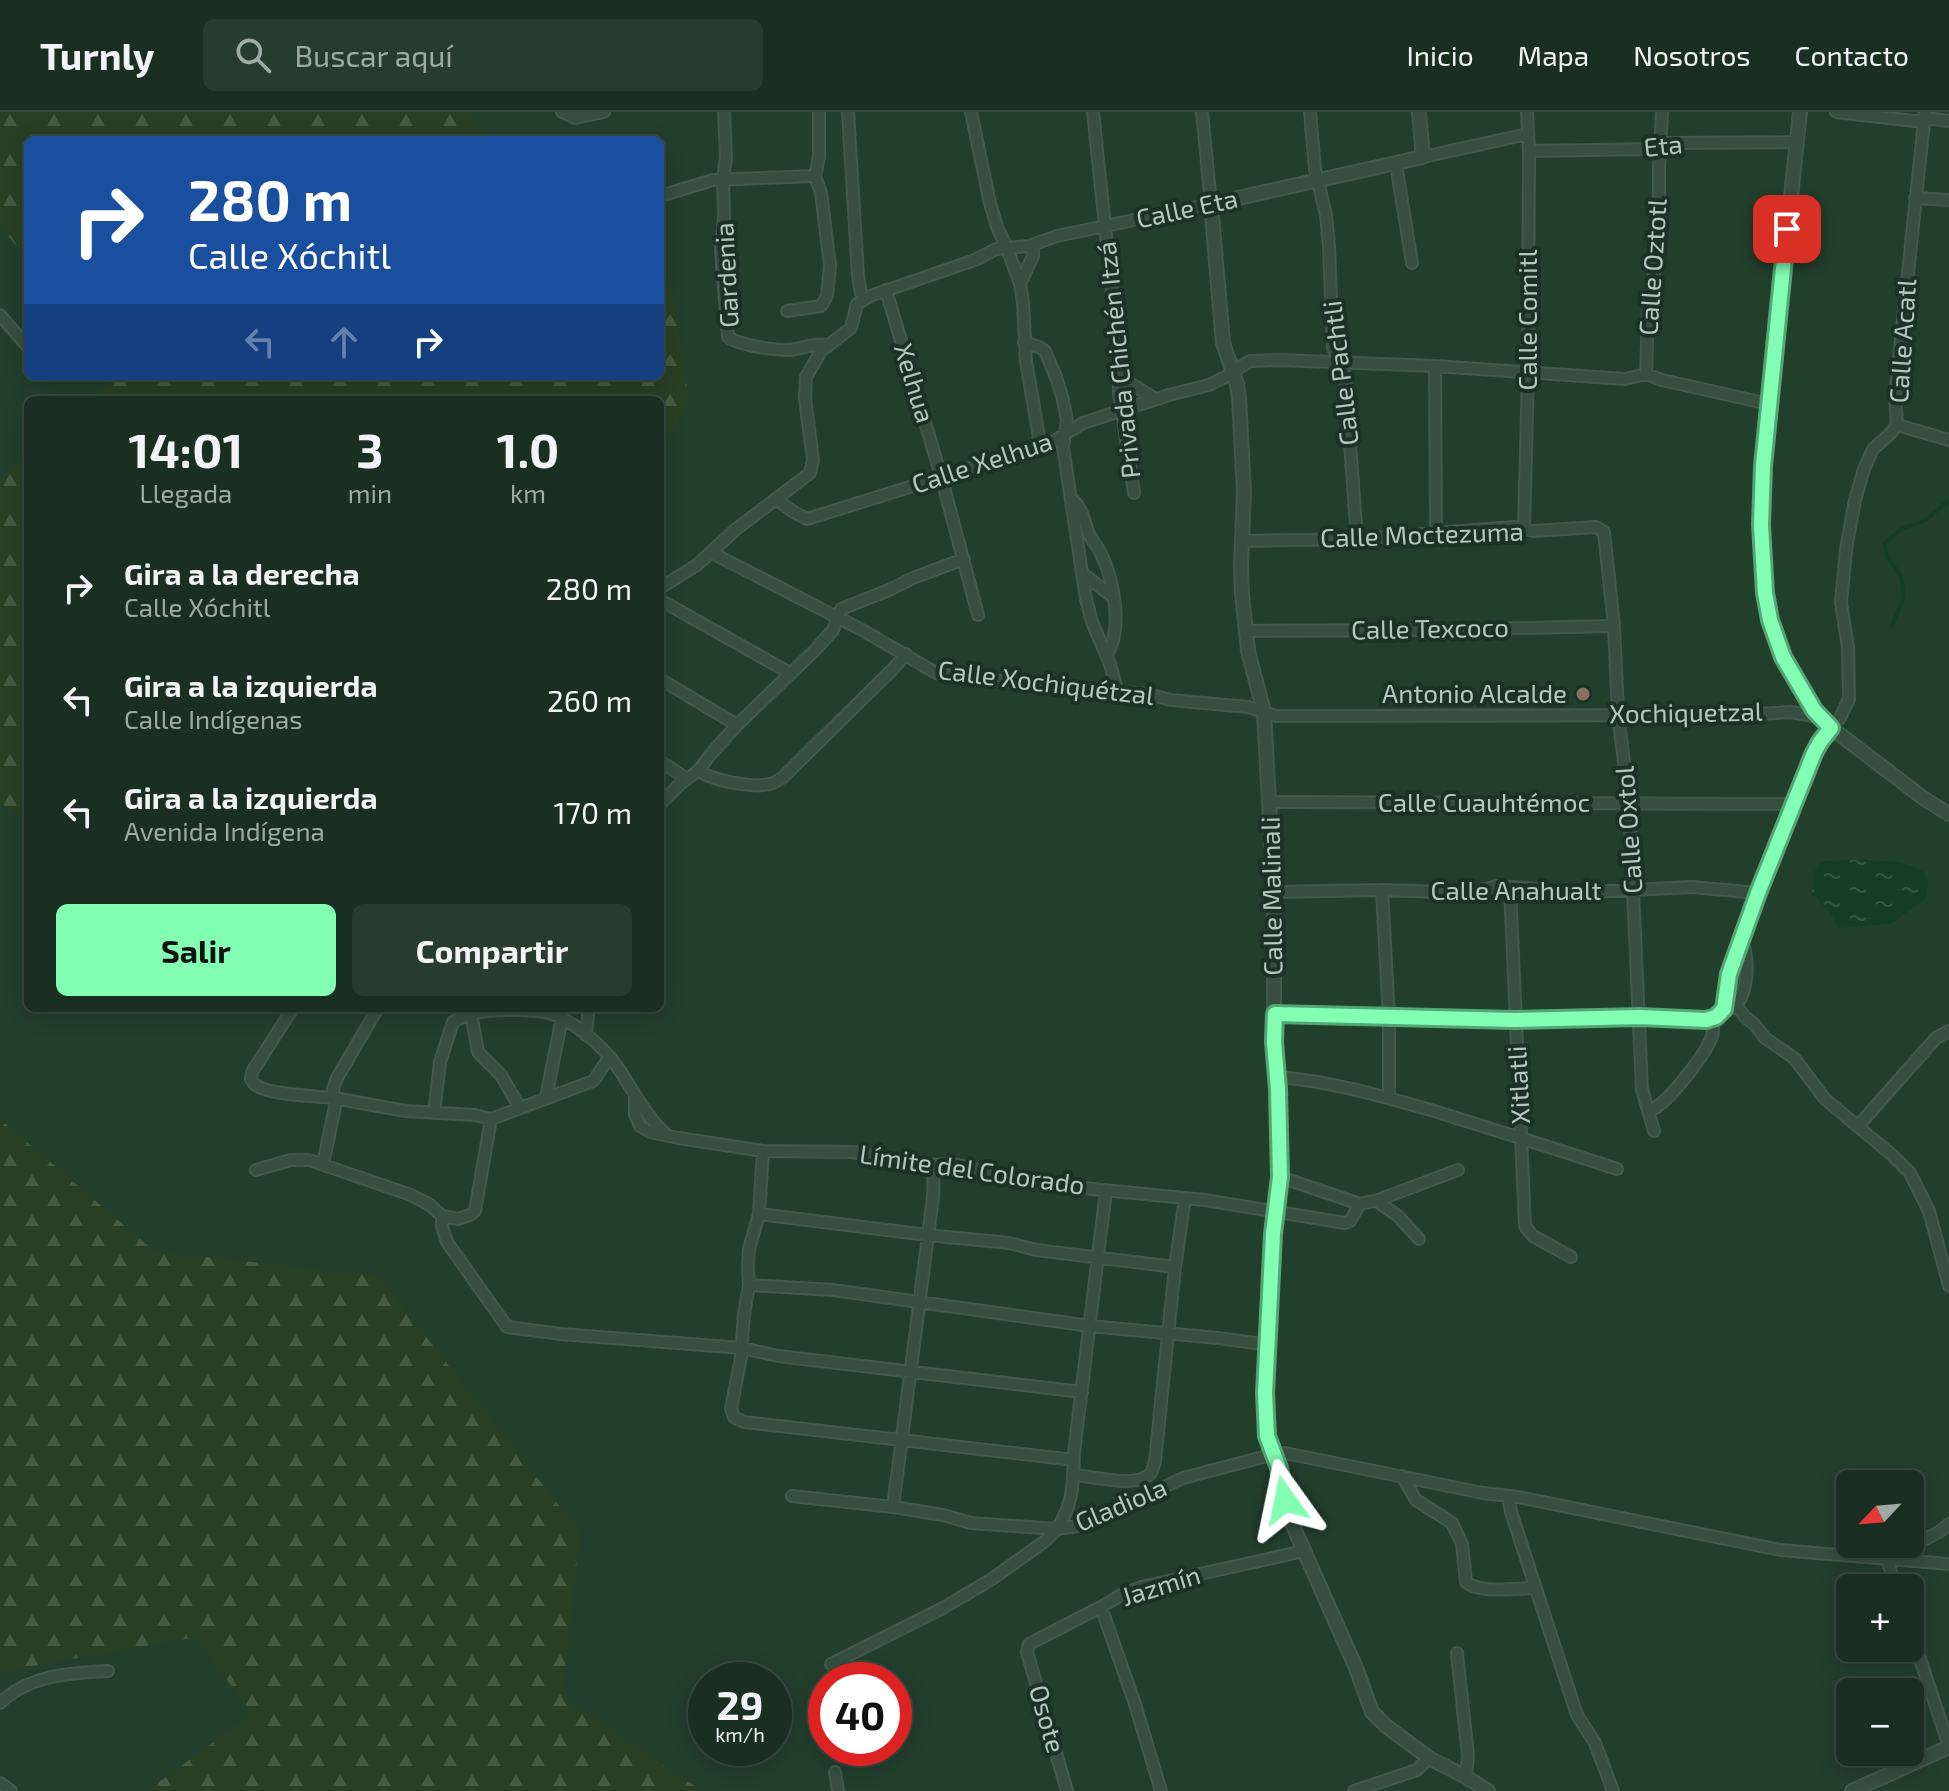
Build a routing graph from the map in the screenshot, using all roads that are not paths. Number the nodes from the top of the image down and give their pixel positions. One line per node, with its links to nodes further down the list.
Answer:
1 (562, 112): 2 (street)
2 (604, 112)
3 (724, 112): 24 (street, Gardenia)
4 (819, 112): 23 (street)
5 (848, 112): 36 (street)
6 (971, 112): 32 (street)
7 (1093, 112): 30 (street, Privada Chichén Itzá)
8 (1202, 112): 29 (street, Calle Malinali)
9 (1310, 112): 25 (street, Calle Pachtli)
10 (1419, 112): 21 (street)
11 (1527, 112): 17 (street, Calle Comitl)
12 (1662, 112): 19 (street, Calle Oztotl)
13 (1800, 112): 18 (street)
14 (1836, 112): 15 (street)
15 (1924, 116): 16 (street); 27 (street, Calle Acatl)
16 (1949, 121)
17 (1528, 134): 20 (street, Calle Comitl); 21 (street, Calle Eta)
18 (1796, 142): 19 (street, Eta); 49 (street)
19 (1661, 146): 20 (street, Eta); 46 (street, Calle Oztotl)
20 (1529, 151): 45 (street, Calle Comitl)
21 (1423, 157): 22 (street, Calle Eta)
22 (1396, 164): 25 (street, Calle Eta); 33 (street)
23 (815, 176): 24 (street); 37 (street)
24 (723, 179): 26 (street); 41 (street, Gardenia)
25 (1318, 182): 29 (street, Calle Eta); 42 (street, Calle Pachtli)
26 (664, 195)
27 (1915, 198): 28 (street); 51 (street, Calle Acatl)
28 (1949, 200)
29 (1211, 204): 30 (street, Calle Eta); 44 (street, Calle Malinali)
30 (1105, 226): 31 (street, Calle Eta); 47 (street, Privada Chichén Itzá)
31 (1033, 245): 32 (street, Calle Eta); 34 (street)
32 (1007, 248): 34 (street); 35 (street, Calle Eta)
33 (1412, 263)
34 (1020, 284): 40 (street)
35 (886, 290): 36 (street, Calle Eta); 55 (street, Xelhua)
36 (864, 298): 41 (street, Calle Eta)
37 (787, 311)
38 (0, 315): 39 (street)
39 (24, 342)
40 (1024, 342): 52 (street); 54 (street)
41 (827, 345): 57 (street, Calle Eta)
42 (1340, 363): 43 (street); 44 (street); 62 (street, Calle Pachtli)
43 (1435, 366): 45 (street); 61 (street)
44 (1233, 372): 48 (street, Calle Xelhua); 63 (street, Calle Malinali)
45 (1528, 373): 46 (street); 59 (street, Calle Comitl)
46 (1646, 374): 49 (street)
47 (1119, 376): 48 (street); 50 (street, Privada Chichén Itzá)
48 (1155, 399): 50 (street, Calle Xelhua)
49 (1769, 404): 81 (street)
50 (1122, 410): 52 (street, Calle Xelhua); 56 (street, Privada Chichén Itzá)
51 (1897, 425): 53 (street); 83 (street, Calle Acatl)
52 (1065, 436): 54 (street, Calle Xelhua); 58 (street)
53 (1949, 440)
54 (1032, 449): 55 (street, Calle Xelhua)
55 (941, 476): 57 (street, Calle Xelhua); 65 (street, Xelhua)
56 (1134, 493)
57 (776, 499): 64 (street)
58 (1071, 499): 66 (street); 68 (street)
59 (1524, 529): 60 (street, Calle Moctezuma); 61 (street, Calle Moctezuma)
60 (1602, 529): 72 (street, Calle Oxtol)
61 (1436, 534): 62 (street, Calle Moctezuma)
62 (1357, 539): 63 (street, Calle Moctezuma)
63 (1241, 541): 73 (street, Calle Malinali)
64 (712, 553): 67 (street); 71 (street, Calle Xochiquétzal)
65 (964, 559): 70 (street, Xelhua); 71 (street)
66 (1082, 573): 68 (street); 75 (street)
67 (664, 586)
68 (1113, 597): 75 (street)
69 (664, 602): 76 (street)
70 (978, 615)
71 (837, 618): 74 (street, Calle Xochiquétzal); 76 (street)
72 (1614, 626): 73 (street, Calle Texcoco); 80 (street, Calle Oxtol)
73 (1245, 631): 79 (street, Calle Malinali)
74 (906, 654): 78 (street, Calle Xochiquétzal); 85 (street)
75 (1107, 654): 78 (street)
76 (790, 673): 82 (street)
77 (665, 682): 82 (street)
78 (1117, 690): 79 (street, Calle Xochiquétzal)
79 (1264, 712): 80 (street, Xochiquetzal); 88 (street, Calle Malinali)
80 (1618, 714): 81 (street, Xochiquetzal); 89 (street, Calle Oxtol)
81 (1819, 717): 83 (street)
82 (737, 725): 85 (street)
83 (1831, 728): 90 (street); 91 (street)
84 (664, 764): 86 (street)
85 (699, 770): 86 (street)
86 (687, 779): 87 (street)
87 (664, 800)
88 (1270, 802): 89 (street, Calle Cuauhtémoc); 95 (street, Calle Malinali)
89 (1629, 803): 90 (street, Calle Cuauhtémoc); 93 (street, Calle Oxtol)
90 (1794, 804): 96 (street)
91 (1949, 814)
92 (1510, 887): 93 (street, Calle Anahualt); 94 (street, Calle Anahualt); 111 (street, Xitlatli)
93 (1634, 889): 96 (street, Calle Anahualt); 107 (street, Calle Oxtol)
94 (1382, 890): 95 (street, Calle Anahualt); 109 (street)
95 (1274, 892): 106 (street, Calle Malinali)
96 (1758, 893): 97 (street)
97 (1742, 942): 98 (street); 99 (street)
98 (1737, 1006): 99 (street); 123 (street)
99 (1724, 1009): 110 (street)
100 (290, 1012): 117 (street)
101 (376, 1012): 117 (street)
102 (469, 1012): 121 (street)
103 (472, 1012): 119 (street)
104 (540, 1012): 108 (street)
105 (588, 1012): 113 (street)
106 (1275, 1014): 109 (street); 115 (street, Calle Malinali)
107 (1640, 1017): 110 (street); 111 (street); 120 (street, Calle Oxtol)
108 (562, 1018): 113 (street); 116 (street)
109 (1389, 1018): 111 (street); 118 (street)
110 (1712, 1019): 120 (street)
111 (1515, 1020): 125 (street, Xitlatli)
112 (1949, 1031): 123 (street)
113 (586, 1035): 114 (street)
114 (611, 1058): 116 (street); 126 (street, Límite del Colorado)
115 (1277, 1077): 118 (street); 132 (street, Calle Malinali)
116 (546, 1097): 119 (street)
117 (334, 1098): 121 (street); 127 (street)
118 (1389, 1098): 125 (street)
119 (520, 1108): 122 (street)
120 (1649, 1111): 124 (street, Calle Oxtol)
121 (434, 1113): 122 (street)
122 (491, 1119): 139 (street)
123 (1858, 1126): 146 (street)
124 (1654, 1131)
125 (1522, 1138): 129 (street); 143 (street, Xitlatli)
126 (763, 1151): 128 (street, Límite del Colorado); 138 (street)
127 (323, 1164): 130 (street); 139 (street)
128 (934, 1165): 133 (street, Límite del Colorado); 140 (street)
129 (1617, 1169)
130 (256, 1170)
131 (1458, 1170): 135 (street)
132 (1280, 1177): 136 (street); 137 (street, Calle Malinali)
133 (1106, 1190): 134 (street, Límite del Colorado); 142 (street)
134 (1185, 1198): 137 (street, Límite del Colorado); 144 (street)
135 (1378, 1200): 136 (street); 141 (street)
136 (1360, 1204): 137 (street, Límite del Colorado)
137 (1275, 1212): 150 (street, Calle Malinali)
138 (759, 1214): 140 (street); 145 (street)
139 (442, 1216): 151 (street)
140 (927, 1235): 142 (street); 147 (street)
141 (1419, 1239)
142 (1098, 1257): 144 (street); 148 (street)
143 (1571, 1257)
144 (1175, 1267): 149 (street)
145 (749, 1285): 147 (street); 151 (street)
146 (1949, 1286)
147 (918, 1302): 148 (street); 152 (street)
148 (1090, 1326): 149 (street); 153 (street)
149 (1169, 1333): 150 (street); 157 (street)
150 (1269, 1345): 155 (street, Calle Malinali)
151 (742, 1348): 152 (street); 154 (street)
152 (909, 1371): 153 (street); 154 (street)
153 (1082, 1392): 156 (street)
154 (901, 1441): 156 (street); 163 (street)
155 (1274, 1455): 159 (street, Gladiola); 160 (street, Gladiola); 166 (street, Calle Malinali)
156 (1074, 1460): 158 (street)
157 (1150, 1474): 158 (street); 160 (street)
158 (1074, 1475): 165 (street)
159 (1402, 1476): 162 (street, Gladiola); 170 (street)
160 (1160, 1489): 165 (street, Gladiola)
161 (792, 1496): 163 (street)
162 (1508, 1496): 167 (street, Gladiola); 170 (street)
163 (893, 1507): 165 (street)
164 (1949, 1524): 167 (street)
165 (1057, 1529): 174 (street, Gladiola)
166 (1304, 1551): 171 (street, Jazmín); 179 (street, Calle Malinali)
167 (1887, 1559): 168 (street, Gladiola); 169 (street)
168 (1949, 1564)
169 (1892, 1574)
170 (1536, 1588): 189 (street)
171 (1101, 1607): 172 (street, Jazmín); 186 (street)
172 (1028, 1646): 185 (street, Osote)
173 (1457, 1653): 181 (street)
174 (835, 1662)
175 (1921, 1662): 178 (street)
176 (108, 1671): 177 (street)
177 (0, 1703)
178 (1949, 1746): 190 (street)
179 (1429, 1758): 181 (street, Calle Malinali); 187 (street)
180 (835, 1772): 184 (street)
181 (1466, 1777): 188 (street, Calle Malinali)
182 (0, 1783): 183 (street)
183 (11, 1791)
184 (838, 1791)
185 (1067, 1791)
186 (1161, 1791)
187 (1354, 1791)
188 (1488, 1791)
189 (1613, 1791)
190 (1852, 1791)

